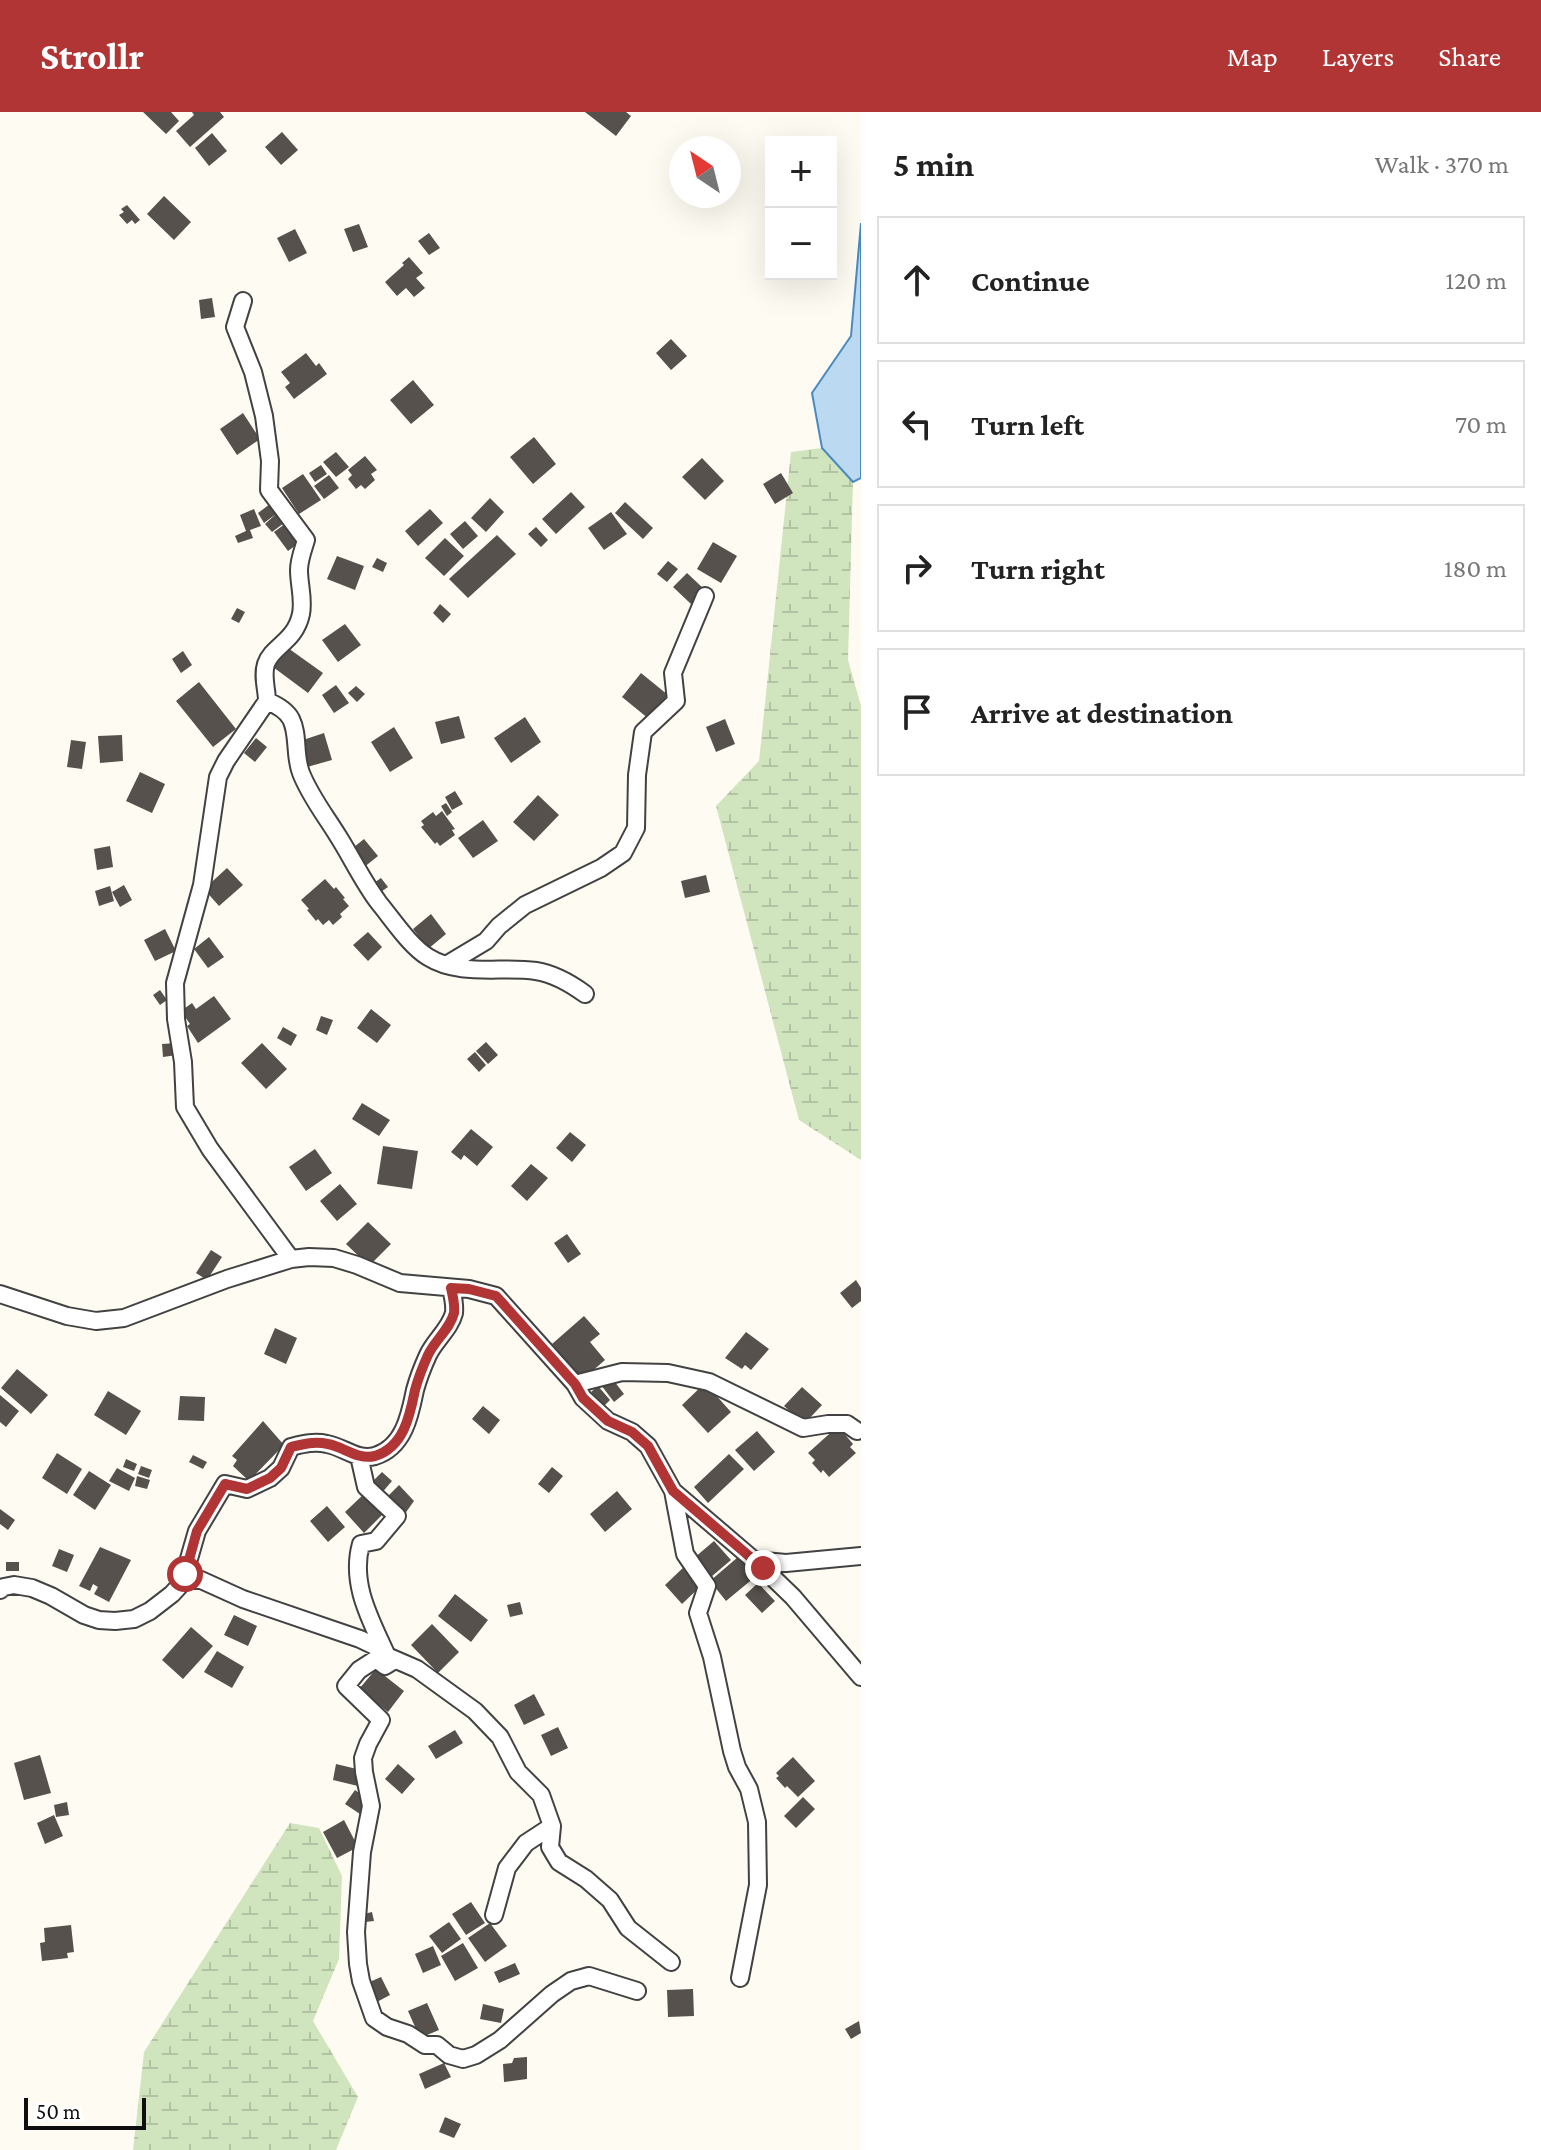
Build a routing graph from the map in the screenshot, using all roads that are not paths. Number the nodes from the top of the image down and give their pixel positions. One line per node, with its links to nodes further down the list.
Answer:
1 (243, 301): 3 (street)
2 (705, 596): 4 (street)
3 (267, 701): 4 (street); 6 (street)
4 (446, 965): 5 (street)
5 (585, 994)
6 (291, 1259): 7 (street); 8 (street)
7 (451, 1288): 9 (street); 11 (street)
8 (0, 1294)
9 (575, 1384): 10 (street); 12 (street)
10 (857, 1431)
11 (359, 1456): 15 (street); 17 (street)
12 (673, 1491): 14 (street); 22 (street)
13 (861, 1556): 14 (street)
14 (752, 1559): 18 (street)
15 (182, 1583): 16 (street); 17 (street)
16 (0, 1590)
17 (387, 1656): 19 (street); 23 (street)
18 (861, 1677)
19 (552, 1826): 20 (street); 21 (street)
20 (494, 1915)
21 (671, 1962)
22 (740, 1978)
23 (637, 1991)

